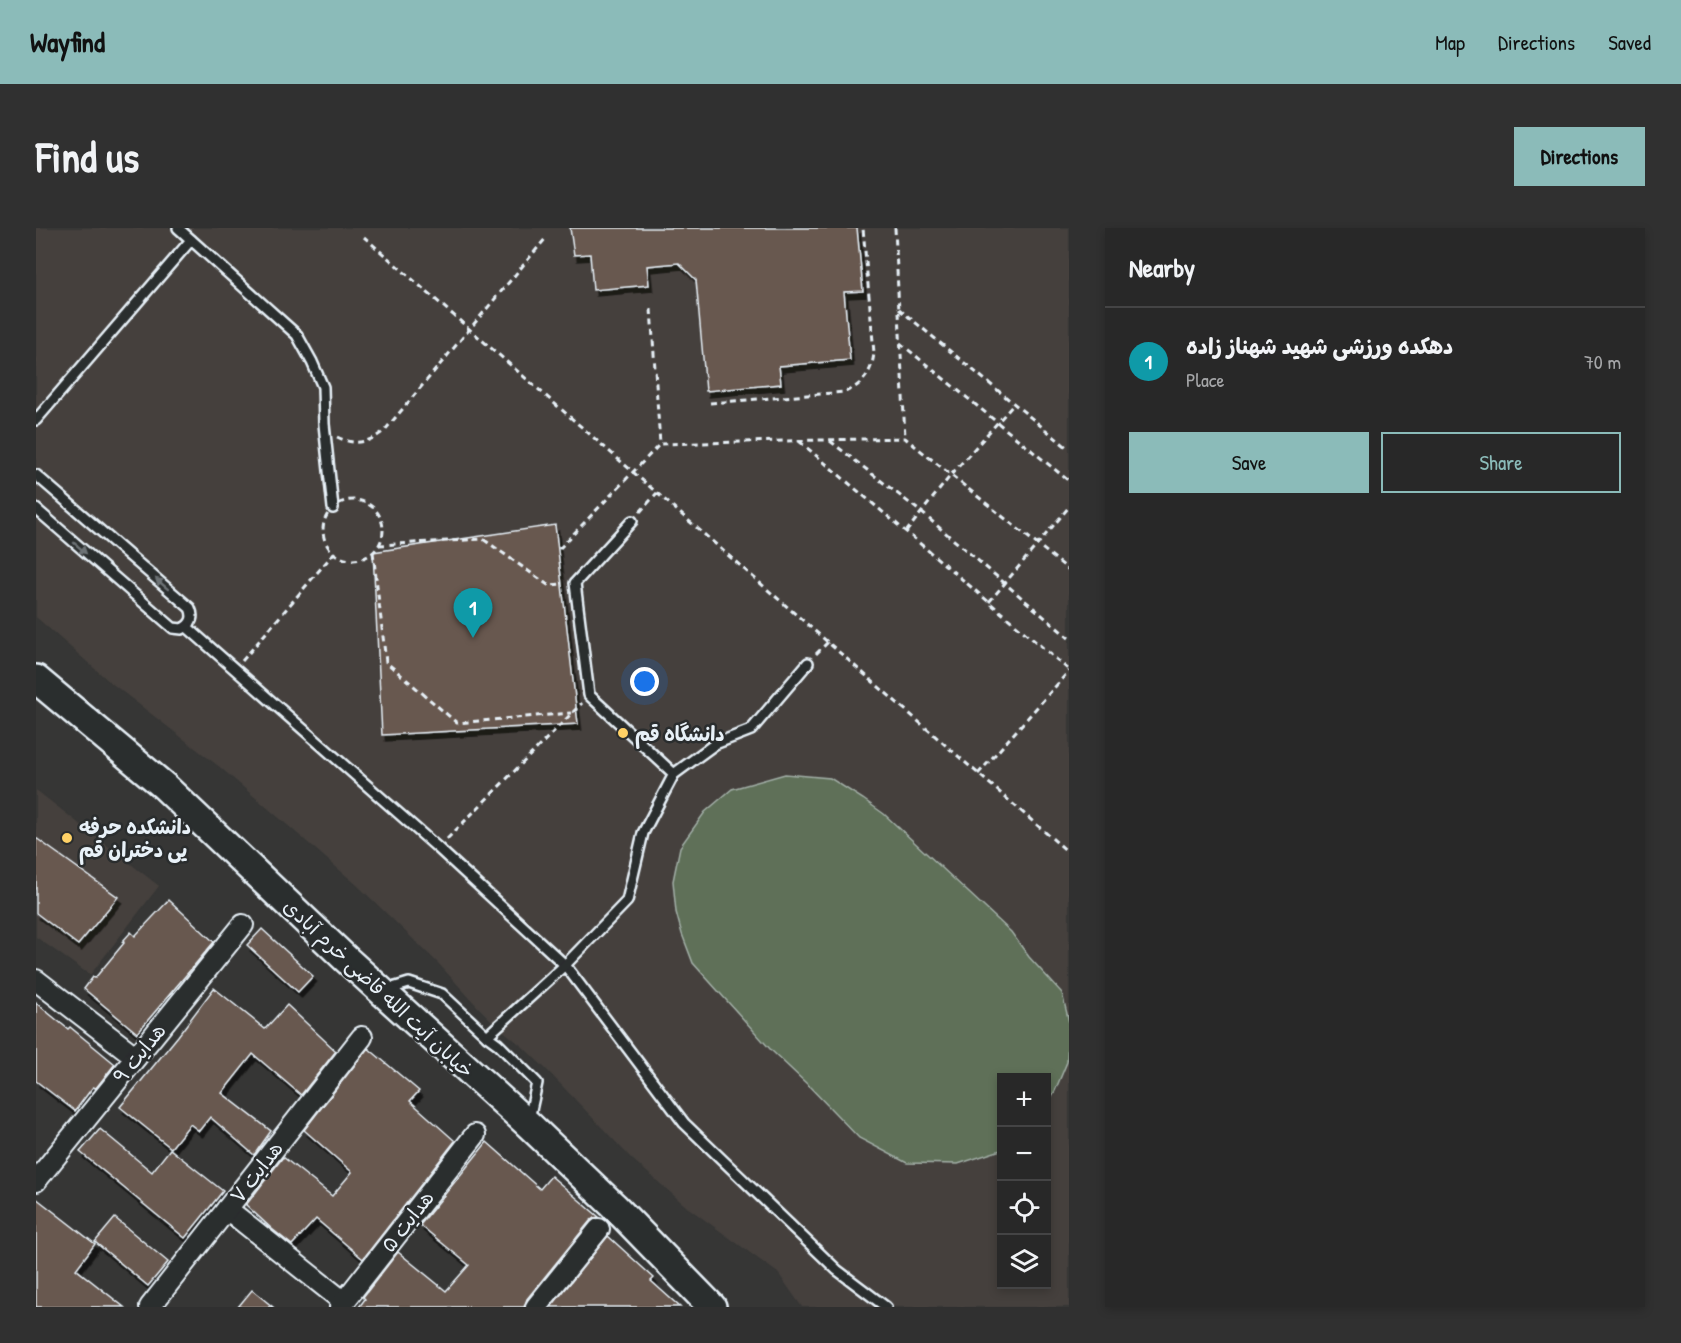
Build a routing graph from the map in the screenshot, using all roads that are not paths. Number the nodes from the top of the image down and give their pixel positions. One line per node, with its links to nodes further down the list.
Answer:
1 (178, 228): 2 (lane)
2 (191, 240): 3 (lane); 5 (lane)
3 (36, 420)
4 (36, 475): 8 (lane, one-way to 4)
5 (333, 508)
6 (36, 509): 8 (lane, one-way to 8)
7 (632, 521): 11 (lane)
8 (187, 627): 13 (lane)
9 (808, 663): 11 (lane)
10 (36, 679): 15 (main road, خیابان آیت الله قاضی خرم آبادی)
11 (674, 774): 13 (lane)
12 (243, 925): 18 (street, هدایت ۹)
13 (565, 965): 16 (lane); 28 (lane)
14 (36, 980): 18 (street)
15 (382, 991): 16 (lane); 19 (main road, خیابان آیت الله قاضی خرم آبادی)
16 (487, 1036): 19 (lane)
17 (362, 1037): 22 (street, هدایت ۷)
18 (136, 1057): 21 (street, هدایت ۹)
19 (528, 1124): 27 (main road, خیابان آیت الله قاضی خرم آبادی)
20 (475, 1135): 24 (street, هدایت ۵)
21 (36, 1181)
22 (227, 1209): 24 (street); 25 (street, هدایت ۷)
23 (599, 1229): 26 (street)
24 (342, 1304)
25 (150, 1307)
26 (536, 1307)
27 (712, 1307)
28 (886, 1307)

